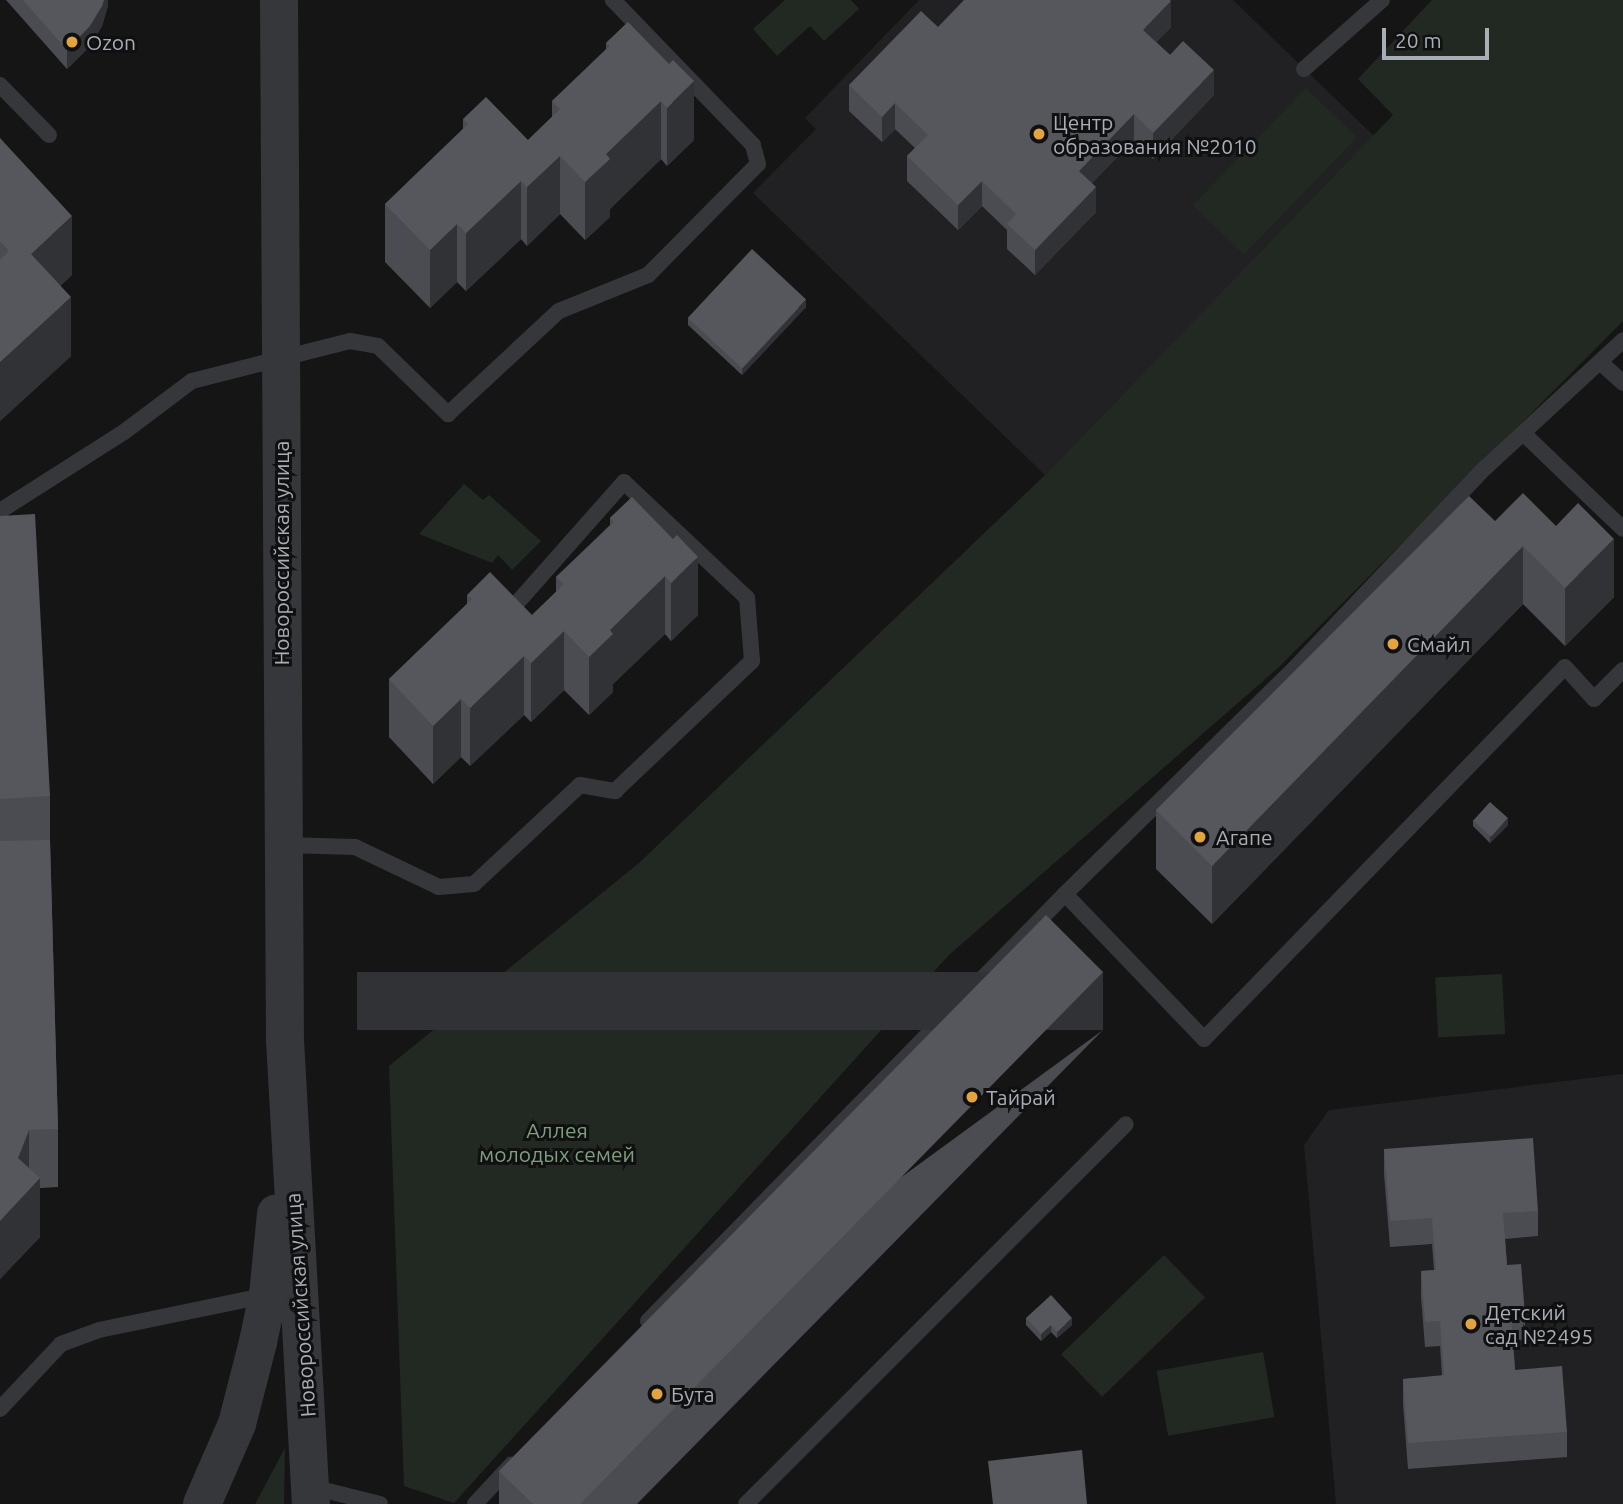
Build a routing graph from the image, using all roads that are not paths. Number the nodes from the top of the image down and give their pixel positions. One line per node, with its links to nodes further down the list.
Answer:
1 (279, 0): 8 (street, Новороссийская улица)
2 (614, 0): 8 (lane)
3 (1382, 0): 4 (lane)
4 (1304, 69)
5 (0, 85): 6 (lane)
6 (49, 135)
7 (1623, 340): 9 (lane)
8 (281, 356): 12 (lane); 16 (street, Новороссийская улица)
9 (1601, 363): 10 (lane); 11 (lane)
10 (1623, 383)
11 (1524, 434): 13 (lane); 17 (lane)
12 (0, 511)
13 (1623, 529)
14 (518, 602): 16 (lane)
15 (1623, 670): 17 (lane)
16 (285, 845): 18 (street, Новороссийская улица)
17 (1065, 894): 21 (lane)
18 (288, 1107): 20 (street, Новороссийская улица); 24 (street, Новороссийская улица)
19 (1126, 1124): 28 (lane)
20 (268, 1295): 22 (lane); 25 (street, Новороссийская улица)
21 (632, 1337)
22 (0, 1409)
23 (521, 1455): 27 (lane)
24 (312, 1495): 26 (lane)
25 (202, 1504)
26 (380, 1504)
27 (475, 1504)
28 (746, 1504)

